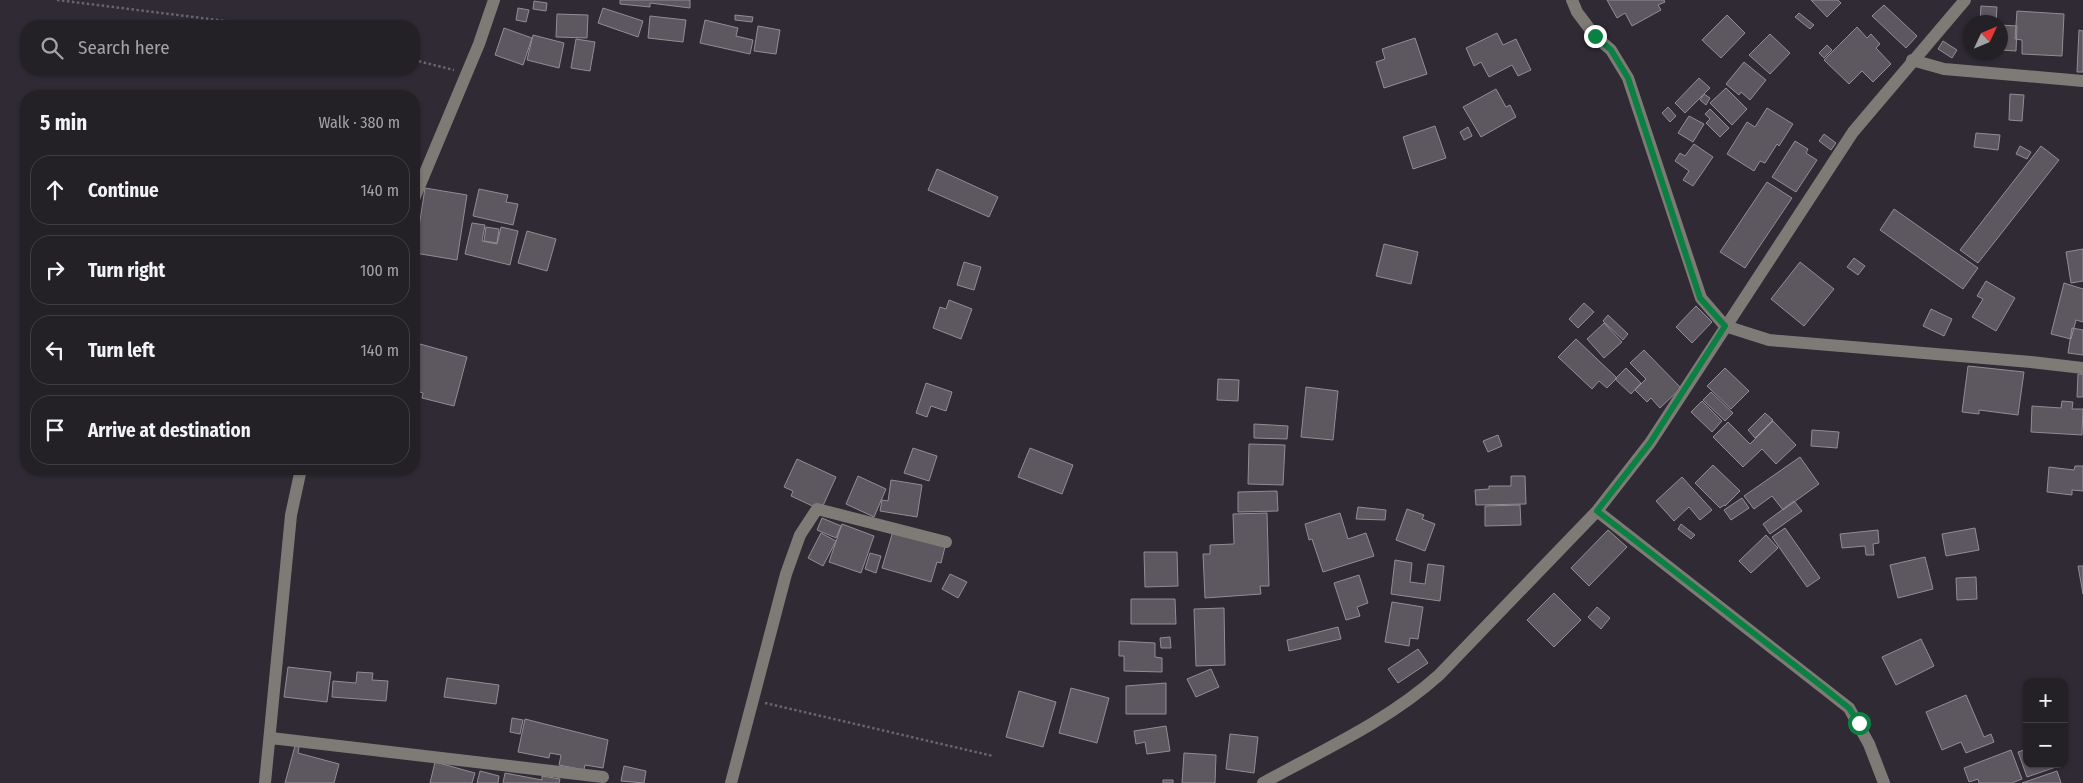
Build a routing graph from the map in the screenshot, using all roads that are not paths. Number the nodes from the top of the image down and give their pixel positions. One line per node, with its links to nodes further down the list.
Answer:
1 (494, 0): 6 (street)
2 (1572, 0): 7 (street)
3 (1965, 0): 4 (street)
4 (1912, 60): 5 (street); 7 (street)
5 (2083, 81)
6 (420, 184)
7 (1725, 326): 8 (street); 10 (street)
8 (2083, 368)
9 (300, 475): 12 (street)
10 (1597, 511): 16 (street); 17 (street)
11 (946, 542): 15 (street)
12 (270, 738): 13 (street); 14 (street)
13 (603, 777)
14 (265, 783)
15 (731, 783)
16 (1263, 783)
17 (1884, 783)

